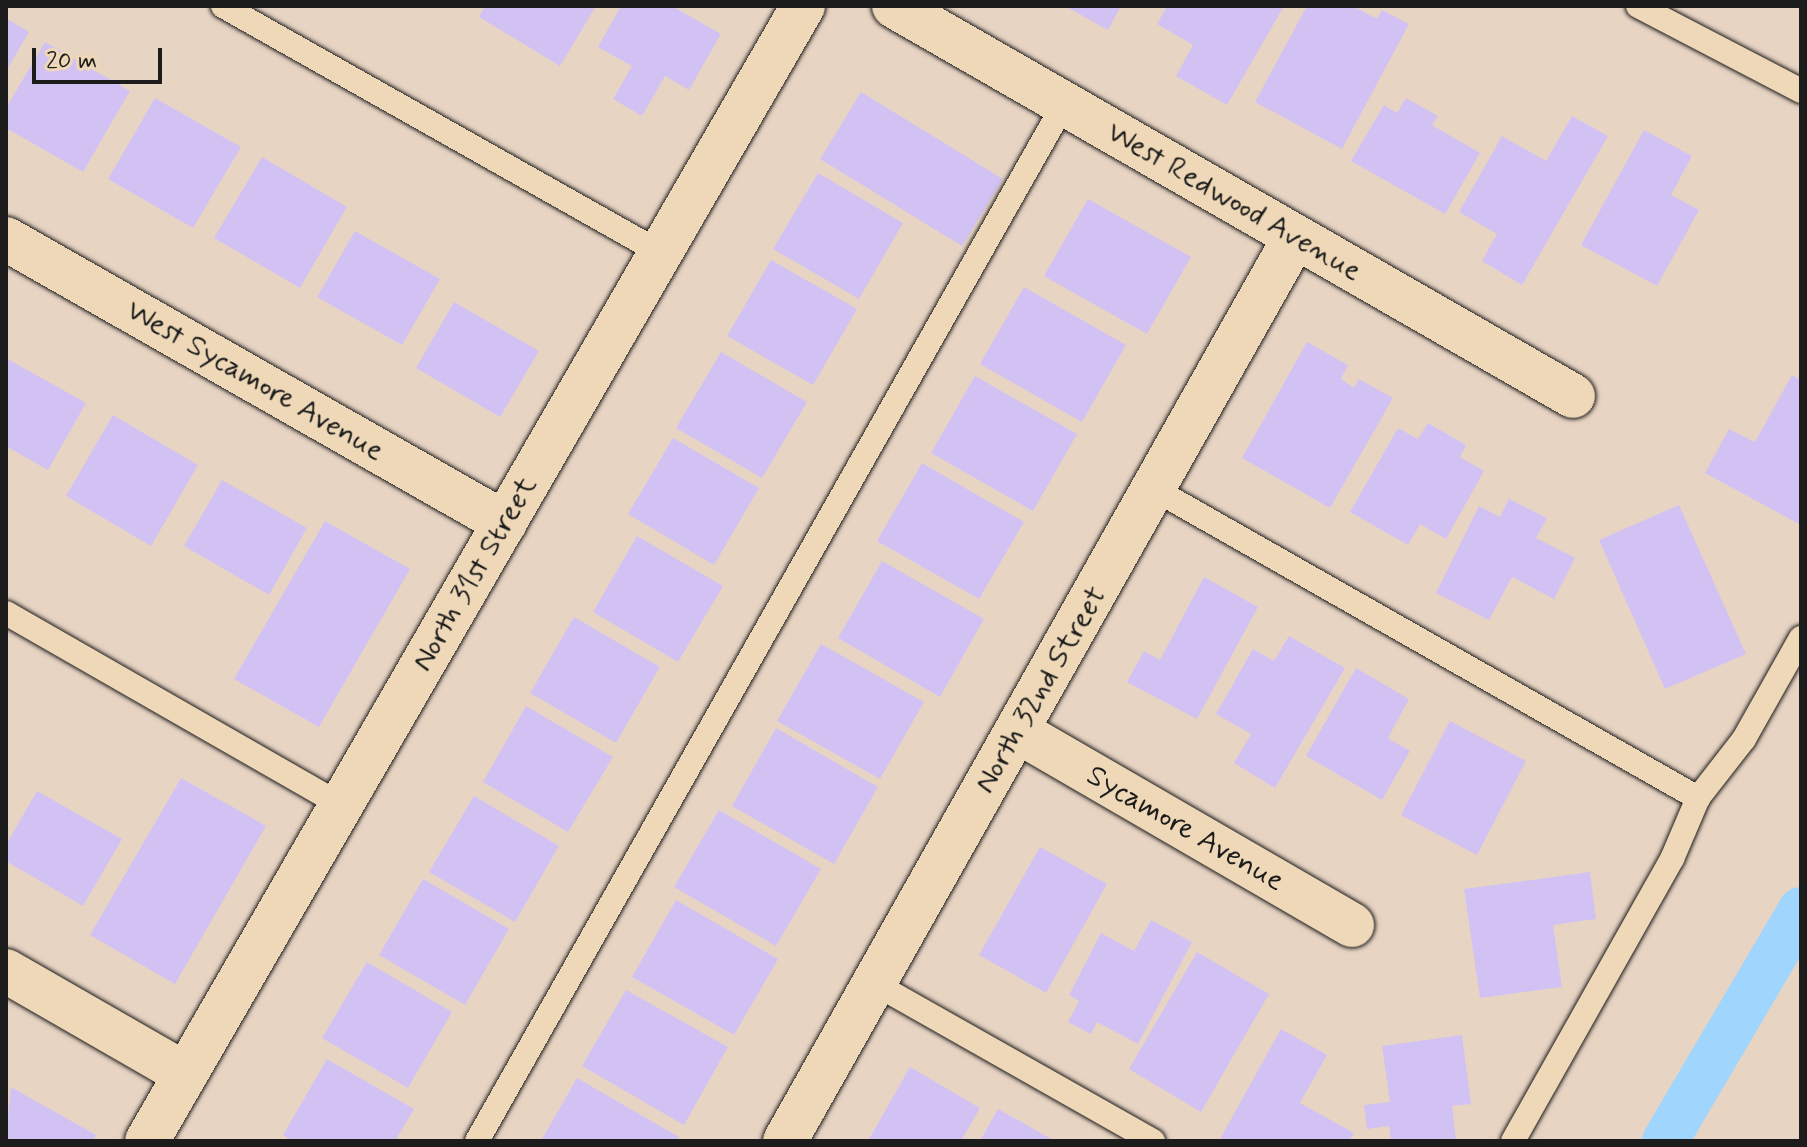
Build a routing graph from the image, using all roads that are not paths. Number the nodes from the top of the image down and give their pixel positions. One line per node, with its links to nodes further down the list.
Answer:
1 (223, 6): 9 (lane)
2 (803, 6): 9 (street, North 31st Street)
3 (894, 6): 6 (street, West Redwood Avenue)
4 (1638, 6): 5 (lane)
5 (1801, 91)
6 (1064, 104): 7 (street, West Redwood Avenue); 23 (lane)
7 (1295, 237): 10 (street, West Redwood Avenue); 11 (street, North 32nd Street)
8 (6, 239): 12 (street, West Sycamore Avenue)
9 (661, 253): 12 (street, North 31st Street)
10 (1573, 396)
11 (1154, 489): 15 (street, North 32nd Street); 16 (lane)
12 (505, 523): 17 (street, North 31st Street)
13 (6, 613): 17 (lane)
14 (1801, 638): 16 (lane)
15 (1019, 732): 18 (street, Sycamore Avenue); 20 (street, North 32nd Street)
16 (1698, 798): 26 (lane)
17 (341, 805): 21 (street, North 31st Street)
18 (1352, 925)
19 (6, 971): 21 (street)
20 (872, 982): 24 (street, North 32nd Street); 25 (lane)
21 (185, 1074): 22 (street, North 31st Street)
22 (147, 1141)
23 (477, 1141)
24 (785, 1141)
25 (1153, 1141)
26 (1513, 1141)

